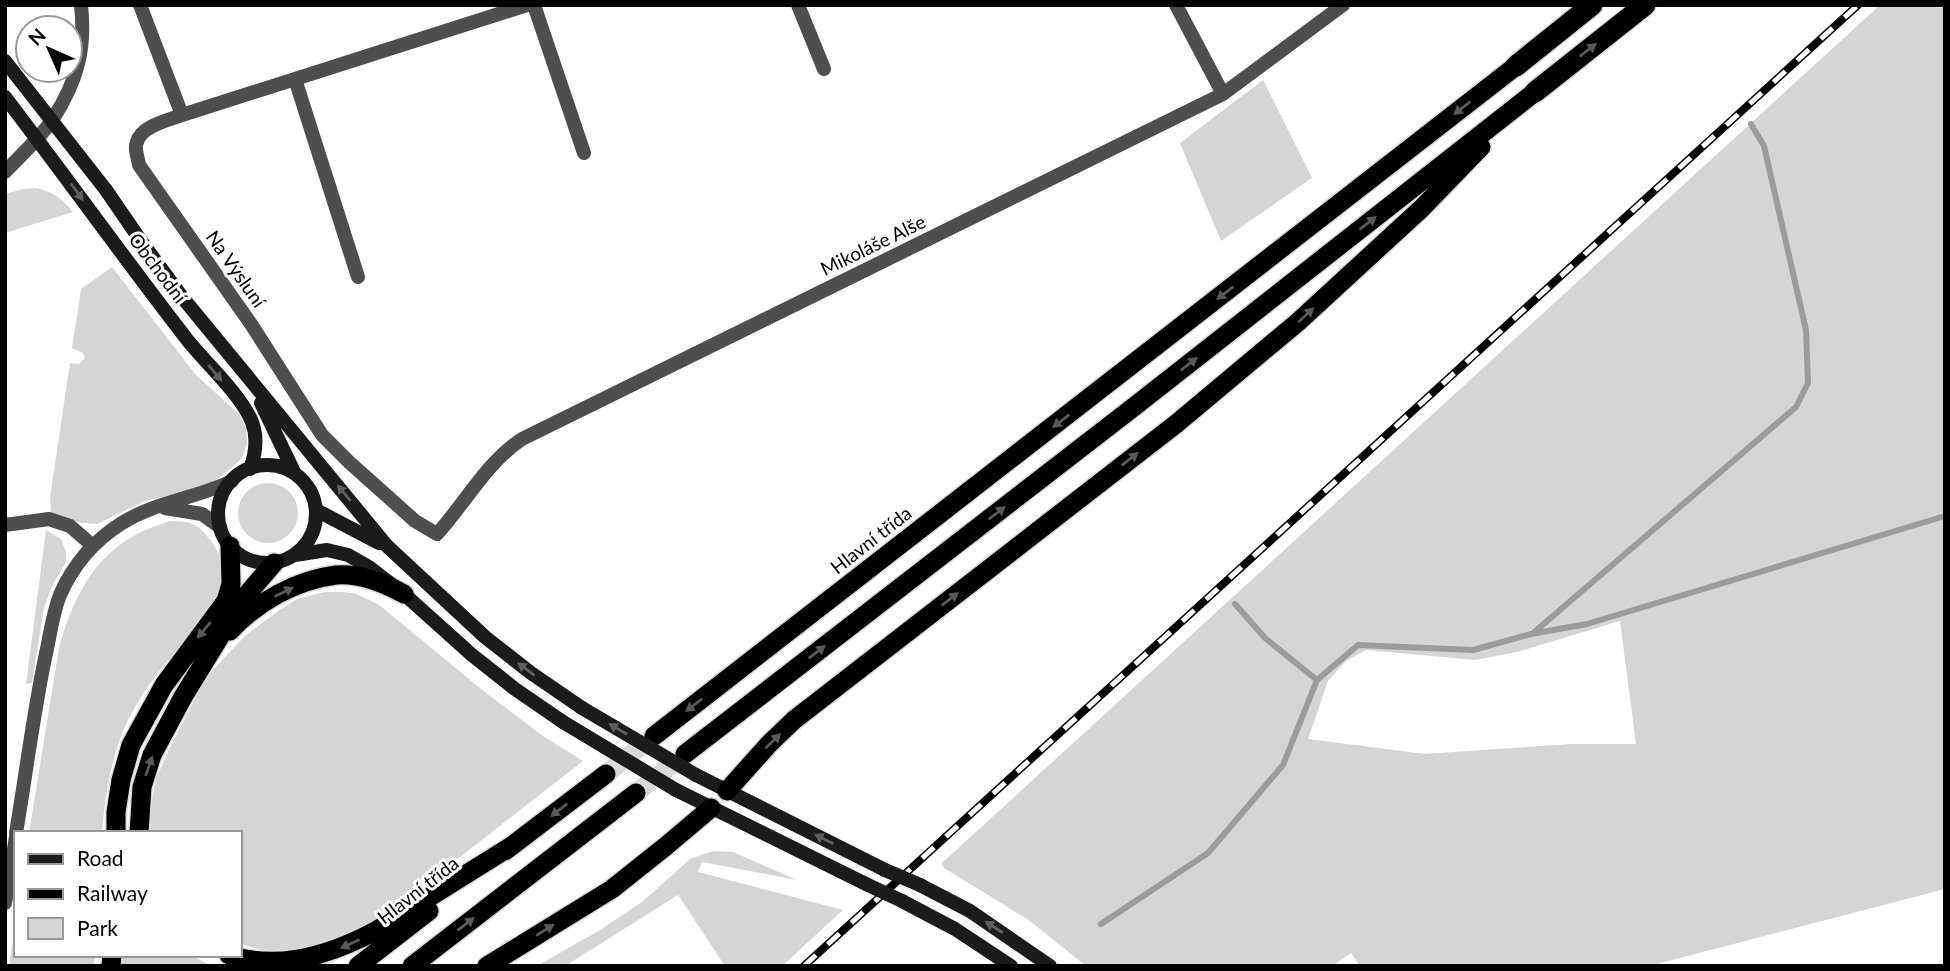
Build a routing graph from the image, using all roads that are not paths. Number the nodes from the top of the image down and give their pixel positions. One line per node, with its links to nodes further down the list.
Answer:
1 (80, 5): 18 (street)
2 (140, 5): 17 (street)
3 (527, 5): 13 (street, Na Výsluní)
4 (534, 5): 20 (street)
5 (798, 5): 12 (street)
6 (1175, 5): 15 (street)
7 (1343, 5): 15 (street, Mikoláše Alše)
8 (1592, 5): 11 (highway)
9 (1645, 5): 14 (highway, one-way to 9)
10 (5, 61): 18 (main road, Obchodní)
11 (1516, 66): 39 (highway, Hlavní třída, one-way to 39)
12 (824, 69)
13 (296, 79): 17 (street, Na Výsluní); 22 (street)
14 (1535, 92): 40 (highway, one-way to 14); 42 (highway, one-way to 14)
15 (1223, 94): 31 (street, Mikoláše Alše)
16 (5, 97): 19 (main road, Obchodní)
17 (182, 115): 31 (street, Na Výsluní)
18 (52, 120): 19 (street); 23 (main road, Obchodní)
19 (36, 137): 21 (street); 24 (main road, Obchodní, one-way to 24)
20 (584, 152)
21 (5, 172)
22 (358, 277)
23 (244, 373): 25 (main road); 34 (main road, one-way to 23)
24 (250, 469): 25 (main road); 26 (main road)
25 (295, 474): 28 (main road)
26 (232, 481): 27 (street); 30 (main road)
27 (157, 508): 30 (street); 32 (street)
28 (316, 510): 34 (main road); 35 (main road)
29 (5, 525): 32 (street)
30 (220, 527): 33 (main road)
31 (437, 534)
32 (93, 546): 45 (street)
33 (230, 546): 36 (main road); 46 (highway, one-way to 46)
34 (387, 547): 42 (main road, one-way to 34, bridge)
35 (295, 555): 36 (main road); 37 (main road)
36 (274, 563): 38 (highway)
37 (404, 594): 38 (highway, one-way to 37); 44 (main road, bridge)
38 (213, 650): 47 (highway, one-way to 38)
39 (654, 736)
40 (685, 754)
41 (606, 774): 48 (highway, Hlavní třída, one-way to 48)
42 (727, 791): 44 (main road); 56 (main road, one-way to 42, bridge)
43 (636, 793): 53 (highway, one-way to 43)
44 (711, 807): 54 (highway, one-way to 44); 55 (main road, bridge)
45 (17, 831)
46 (116, 831)
47 (139, 831)
48 (513, 845): 51 (highway, one-way to 51); 52 (highway, Hlavní třída)
49 (14, 847): 50 (street)
50 (5, 903)
51 (234, 957)
52 (358, 966)
53 (412, 966)
54 (487, 966)
55 (1011, 966)
56 (1050, 966)

